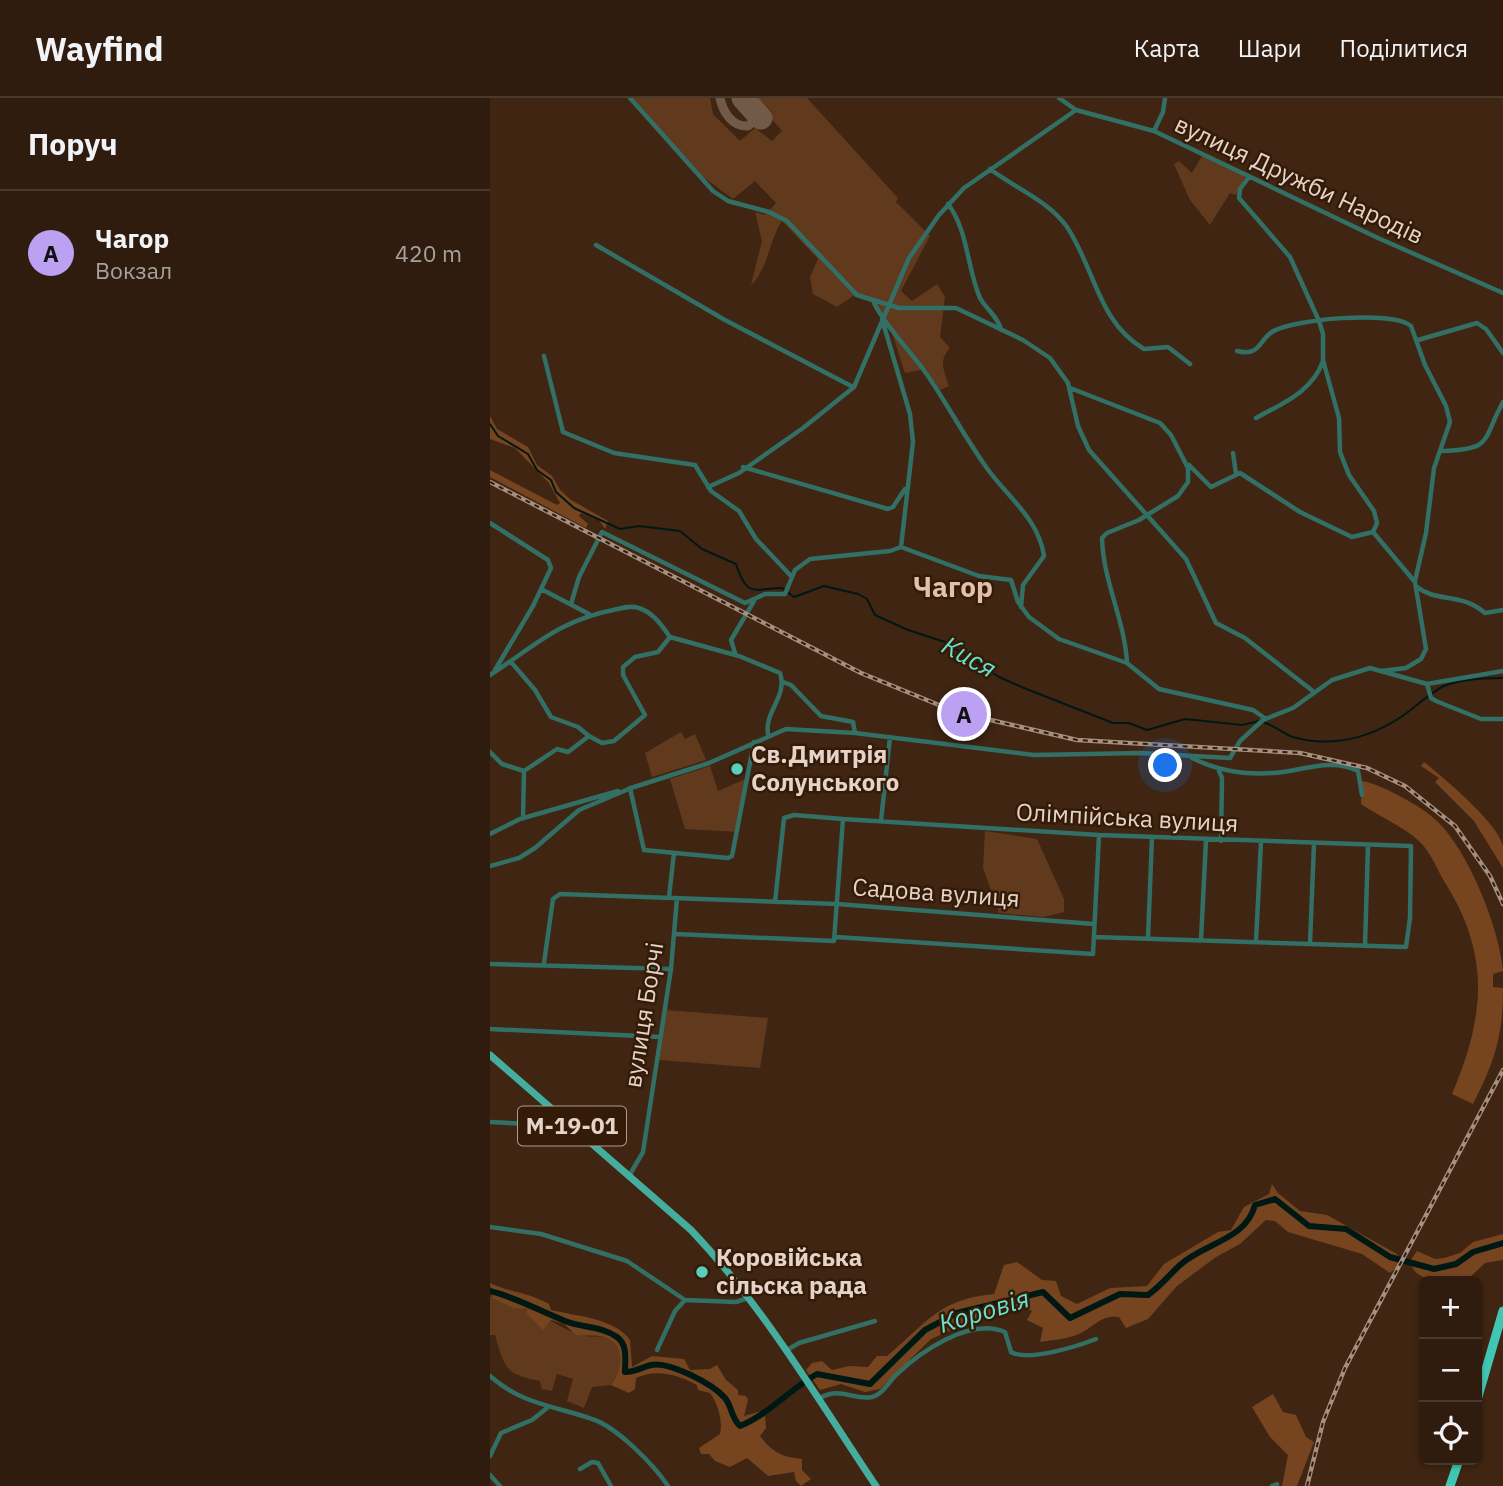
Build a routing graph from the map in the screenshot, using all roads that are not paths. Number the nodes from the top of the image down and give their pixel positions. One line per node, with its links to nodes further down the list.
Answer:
1 (630, 98): 11 (street)
2 (1059, 98): 4 (street)
3 (1165, 98): 5 (street)
4 (1076, 110): 5 (street, вулиця Дружби Народів); 6 (street)
5 (1154, 131): 7 (street, вулиця Дружби Народів)
6 (990, 169): 8 (street); 21 (street)
7 (1249, 177): 10 (street, вулиця Дружби Народів); 14 (street)
8 (948, 204): 12 (street); 15 (street)
9 (596, 245): 22 (street)
10 (1503, 293)
11 (873, 302): 12 (street); 13 (street)
12 (887, 305): 13 (street); 15 (street)
13 (881, 318): 22 (street); 31 (street); 42 (street)
14 (1319, 321): 16 (street); 18 (street); 20 (street)
15 (1001, 330): 23 (street)
16 (1418, 340): 17 (street); 26 (street)
17 (1502, 349)
18 (1237, 351)
19 (544, 356): 32 (street)
20 (1323, 360): 25 (street); 35 (street)
21 (1190, 364)
22 (854, 387): 29 (street)
23 (1070, 388): 28 (street); 33 (street)
24 (1503, 402): 26 (street)
25 (1256, 418)
26 (1442, 451): 38 (street)
27 (1233, 453): 30 (street)
28 (1186, 462): 30 (street); 33 (street)
29 (743, 467): 31 (street); 32 (street)
30 (1236, 474): 35 (street)
31 (907, 485): 36 (street)
32 (708, 487): 37 (street)
33 (1147, 515): 48 (street); 54 (street)
34 (490, 523): 39 (street)
35 (1373, 532): 38 (street)
36 (901, 547): 37 (street); 42 (street)
37 (791, 576): 40 (street)
38 (1415, 584): 43 (street); 49 (street)
39 (541, 589): 41 (street); 51 (street)
40 (754, 601): 41 (street); 46 (street)
41 (571, 604): 44 (street)
42 (1022, 608): 48 (street)
43 (1503, 610)
44 (590, 615): 45 (street); 47 (street)
45 (670, 638): 46 (street); 59 (street)
46 (739, 656): 52 (street)
47 (511, 662): 51 (street); 59 (street)
48 (1127, 663): 56 (street)
49 (1378, 671): 53 (street); 54 (street)
50 (1503, 671): 53 (street)
51 (491, 674)
52 (783, 682): 57 (street); 58 (street)
53 (1427, 684): 55 (street)
54 (1314, 692): 56 (street)
55 (1503, 719)
56 (1263, 721): 63 (street)
57 (855, 733): 58 (street); 60 (street)
58 (768, 734): 61 (street)
59 (589, 736): 65 (street)
60 (890, 737): 63 (street); 70 (street)
61 (754, 743): 66 (street); 79 (street)
62 (490, 752): 65 (street)
63 (1189, 755): 64 (street)
64 (1218, 770): 67 (street); 75 (street)
65 (524, 771): 68 (street)
66 (628, 789): 68 (street); 79 (street); 80 (street)
67 (1362, 795)
68 (523, 818): 71 (street)
69 (843, 818): 70 (street, Олімпійська вулиця); 83 (street, Олімпійська вулиця); 84 (street)
70 (881, 821): 72 (street, Олімпійська вулиця)
71 (490, 834)
72 (1099, 835): 73 (street, Олімпійська вулиця); 85 (street)
73 (1152, 837): 74 (street, Олімпійська вулиця); 89 (street)
74 (1206, 840): 75 (street, Олімпійська вулиця); 90 (street)
75 (1221, 841): 76 (street, Олімпійська вулиця)
76 (1261, 842): 77 (street, Олімпійська вулиця); 91 (street)
77 (1314, 844): 78 (street, Олімпійська вулиця); 92 (street)
78 (1368, 845): 93 (street); 93 (street, Олімпійська вулиця)
79 (674, 853): 81 (street)
80 (490, 866)
81 (669, 897): 82 (street, Садова вулиця); 94 (street, Садова вулиця)
82 (677, 898): 83 (street, Садова вулиця); 86 (street, вулиця Борчі)
83 (775, 902): 84 (street, Садова вулиця)
84 (837, 904): 85 (street, Садова вулиця); 87 (street)
85 (1094, 924): 88 (street)
86 (674, 934): 87 (street); 96 (street, вулиця Борчі)
87 (836, 937): 88 (street)
88 (1094, 937): 89 (street)
89 (1148, 938): 90 (street)
90 (1201, 940): 91 (street)
91 (1256, 942): 92 (street)
92 (1310, 943): 93 (street)
93 (1365, 946)
94 (544, 963): 95 (street); 96 (street)
95 (490, 964)
96 (671, 969): 98 (street, вулиця Борчі)
97 (490, 1029): 98 (street)
98 (661, 1037): 102 (street, вулиця Борчі)
99 (490, 1055): 100 (main road, М-19-01)
100 (561, 1116): 101 (street); 102 (main road, М-19-01)
101 (490, 1122)
102 (629, 1176): 104 (main road, М-19-01)
103 (490, 1227): 105 (street)
104 (749, 1297): 105 (street); 110 (main road, М-19-01)
105 (685, 1300): 109 (street)
106 (1503, 1311): 112 (highway)
107 (875, 1321): 110 (street)
108 (1096, 1339): 113 (street)
109 (657, 1350)
110 (787, 1350): 113 (main road, М-19-01)
111 (490, 1377): 114 (street)
112 (1482, 1383)
113 (820, 1398): 122 (main road, М-19-01)
114 (547, 1408): 115 (street); 121 (street)
115 (490, 1456)
116 (1457, 1465): 123 (highway)
117 (580, 1469): 120 (street)
118 (490, 1475): 119 (street)
119 (500, 1486)
120 (611, 1486)
121 (668, 1486)
122 (876, 1486)
123 (1450, 1486)

